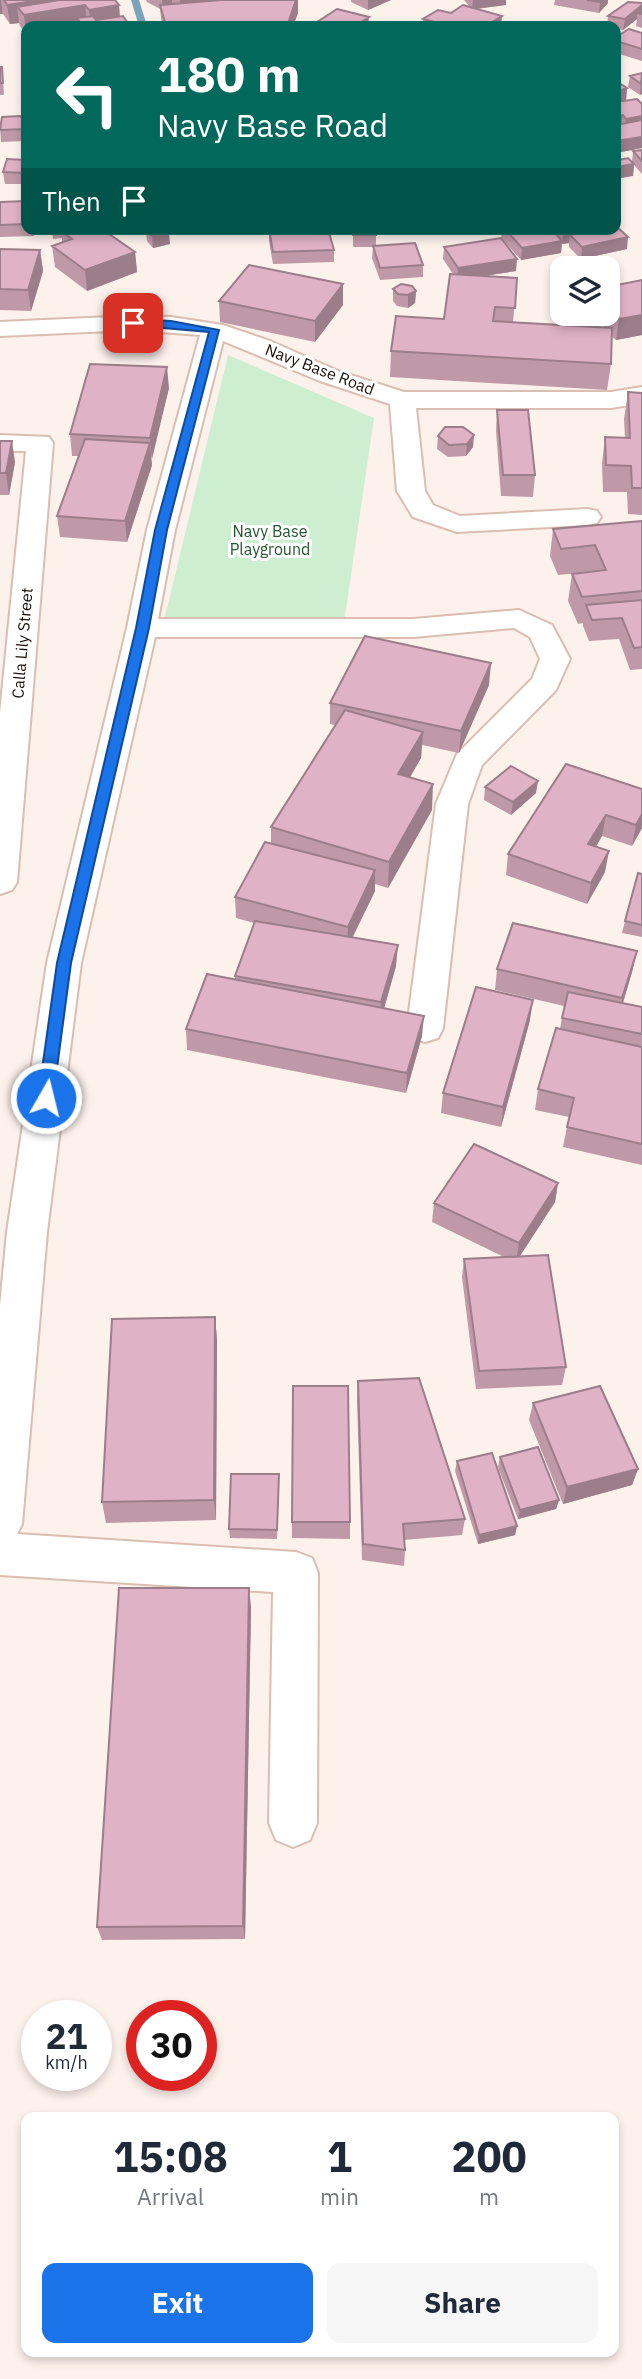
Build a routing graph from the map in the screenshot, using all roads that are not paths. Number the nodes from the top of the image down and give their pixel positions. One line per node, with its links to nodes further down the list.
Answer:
1 (0, 329): 2 (street, Navy Base Road)
2 (214, 330): 4 (street, Navy Base Road); 7 (street)
3 (642, 395): 4 (street, Navy Base Road)
4 (402, 400): 6 (street)
5 (0, 443): 8 (street, Calla Lily Street)
6 (587, 517)
7 (142, 628): 9 (street); 10 (street)
8 (0, 882)
9 (425, 1028)
10 (0, 1524)
11 (0, 1554): 12 (street)
12 (293, 1823)

